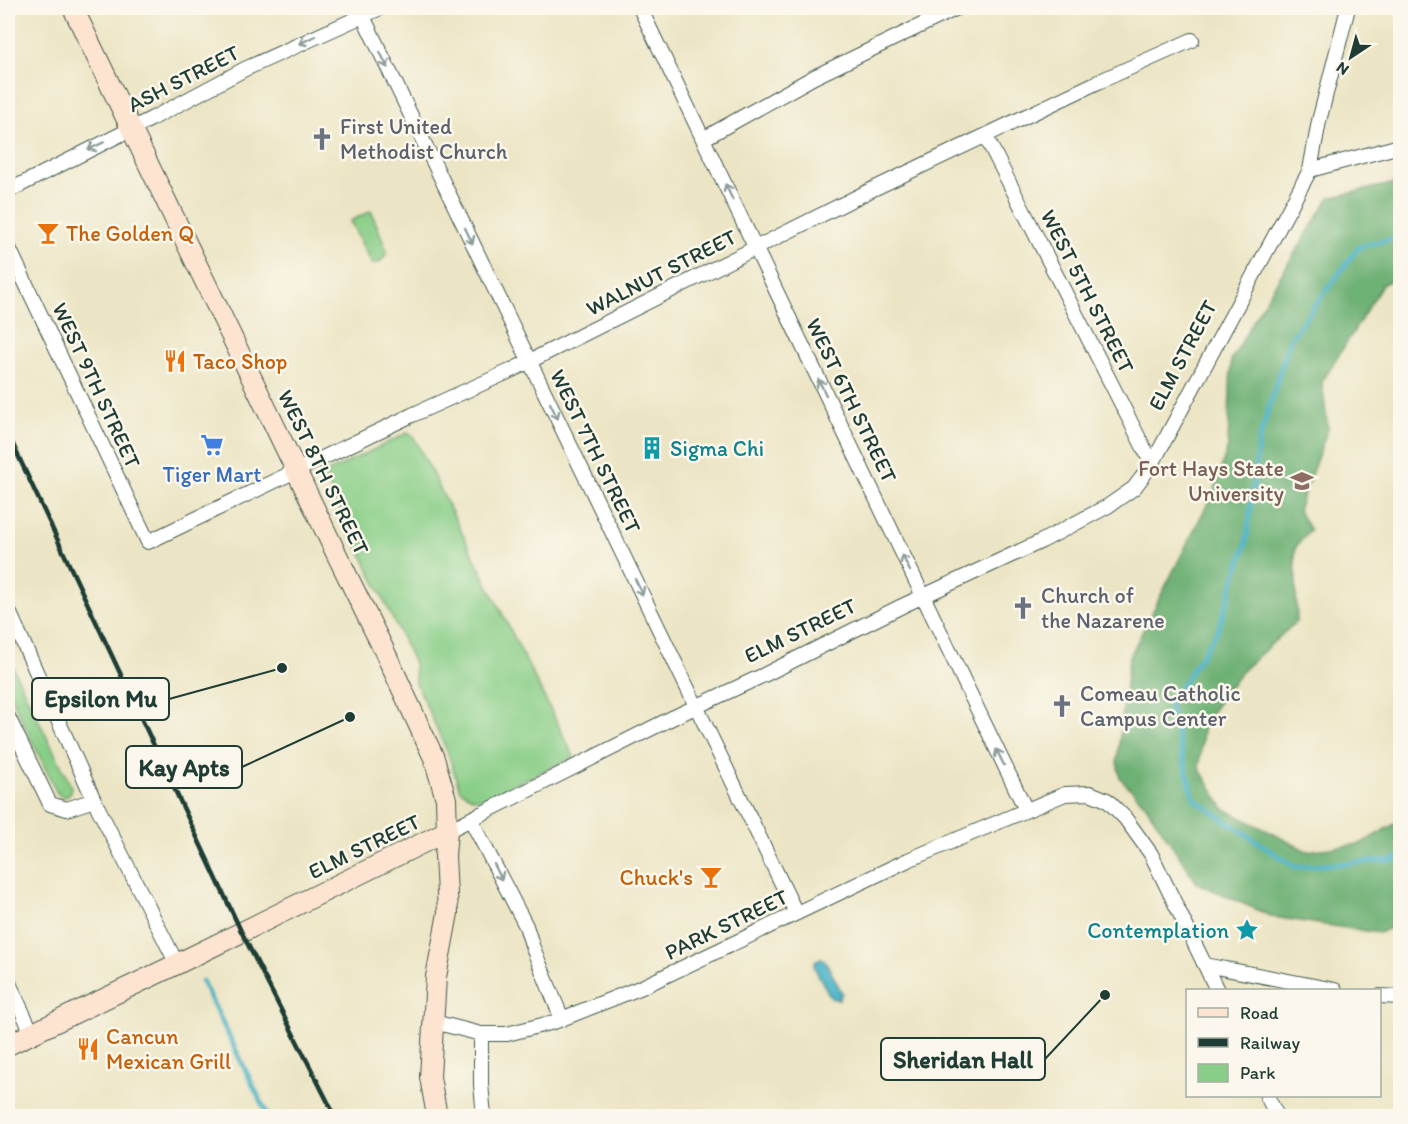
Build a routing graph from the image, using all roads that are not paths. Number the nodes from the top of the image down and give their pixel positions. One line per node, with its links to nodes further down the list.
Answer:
1 (73, 8): 8 (main road, WEST 8TH STREET)
2 (380, 8): 6 (street, ASH STREET)
3 (640, 8): 10 (street, WEST 6TH STREET)
4 (957, 8): 10 (street)
5 (1348, 8): 12 (street, ELM STREET)
6 (361, 12): 8 (street, ASH STREET, one-way to 8); 16 (street, WEST 7TH STREET, one-way to 16)
7 (1192, 40): 9 (street, WALNUT STREET)
8 (131, 129): 13 (street, ASH STREET, one-way to 13); 18 (main road, WEST 8TH STREET)
9 (986, 137): 15 (street, WALNUT STREET); 17 (street, WEST 5TH STREET)
10 (703, 139): 15 (street, WEST 6TH STREET, one-way to 10)
11 (1401, 146): 12 (street)
12 (1310, 170): 17 (street, ELM STREET)
13 (8, 191)
14 (8, 246): 19 (street, WEST 9TH STREET)
15 (755, 248): 16 (street, WALNUT STREET); 20 (street, WEST 6TH STREET, one-way to 15)
16 (529, 361): 18 (street, WALNUT STREET); 22 (street, WEST 7TH STREET, one-way to 22)
17 (1152, 464): 20 (street, ELM STREET)
18 (297, 472): 19 (street, WALNUT STREET); 27 (main road, WEST 8TH STREET)
19 (148, 542)
20 (923, 596): 22 (street, ELM STREET); 25 (street, WEST 6TH STREET, one-way to 20)
21 (9, 614): 24 (street)
22 (696, 706): 26 (street, ELM STREET); 28 (street, WEST 7TH STREET)
23 (8, 717): 24 (street)
24 (94, 800): 29 (street)
25 (1026, 810): 28 (street, PARK STREET); 30 (street, PARK STREET)
26 (471, 820): 27 (street, ELM STREET); 36 (street, one-way to 36)
27 (447, 831): 29 (main road, ELM STREET); 37 (main road, WEST 8TH STREET)
28 (796, 913): 36 (street, PARK STREET)
29 (177, 964): 38 (main road, ELM STREET)
30 (1205, 965): 32 (street, PARK STREET); 33 (street)
31 (8, 981): 38 (street)
32 (1217, 989)
33 (1330, 989)
34 (1381, 996): 35 (street)
35 (1401, 997)
36 (562, 1019): 39 (street, PARK STREET)
37 (434, 1022): 39 (street, PARK STREET); 42 (main road, WEST 8TH STREET)
38 (32, 1033): 40 (main road, ELM STREET)
39 (481, 1034): 43 (street)
40 (8, 1045)
41 (1268, 1097): 44 (street)
42 (436, 1116)
43 (484, 1116)
44 (1277, 1116)

